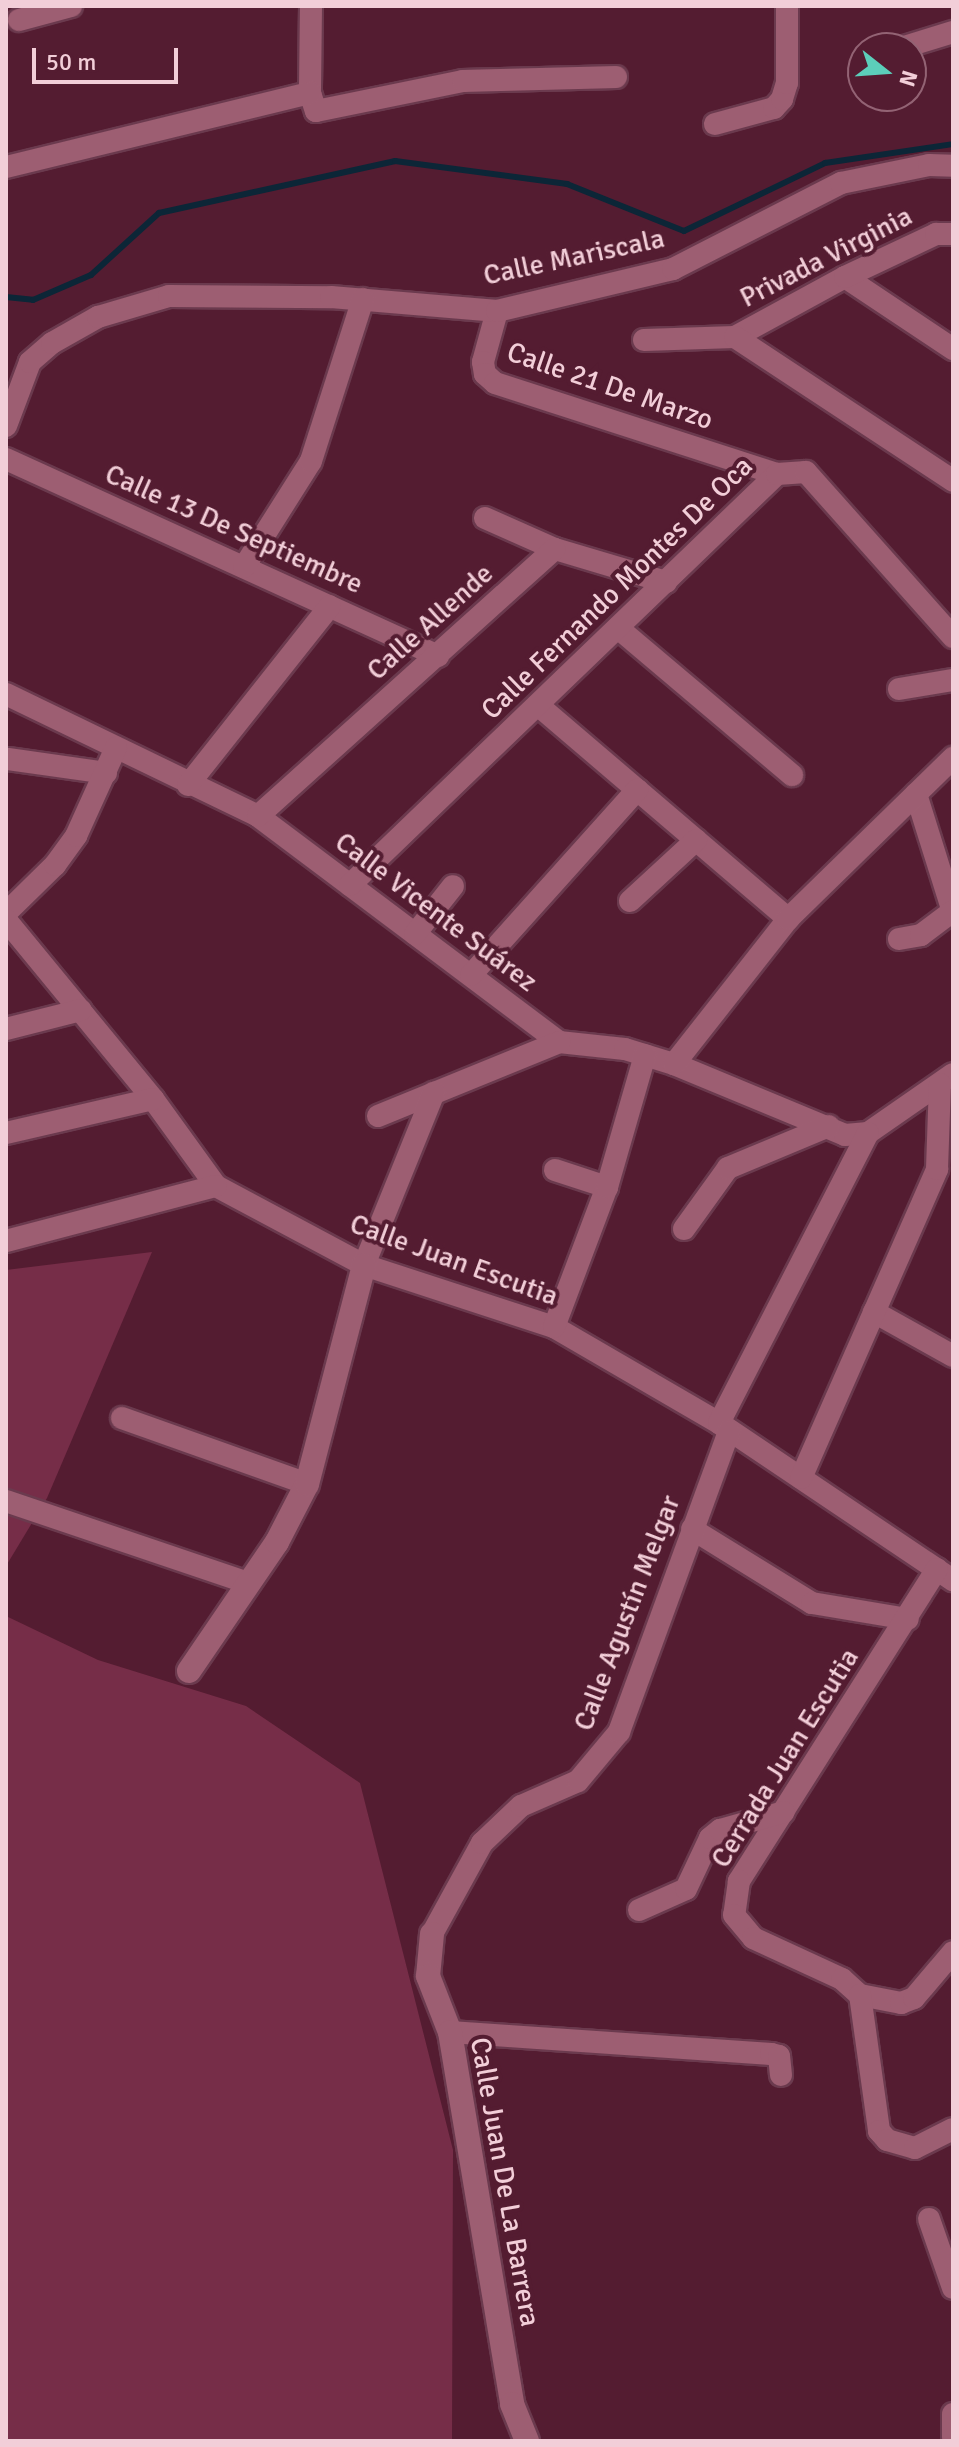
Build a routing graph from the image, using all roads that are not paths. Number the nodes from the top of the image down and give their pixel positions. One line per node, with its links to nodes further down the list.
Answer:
1 (71, 6): 4 (street)
2 (311, 6): 8 (street)
3 (787, 6): 9 (street)
4 (19, 20)
5 (953, 32): 6 (street)
6 (927, 40)
7 (616, 77): 8 (street)
8 (312, 101): 11 (street)
9 (715, 124)
10 (953, 166): 15 (street, Calle Mariscala)
11 (6, 167)
12 (949, 233): 13 (street, Privada Virginia)
13 (845, 277): 16 (street, Privada Virginia); 18 (street)
14 (363, 299): 15 (street, Calle Mariscala); 19 (street, Calle Mariscala); 27 (street)
15 (497, 311): 23 (street, Calle 21 De Marzo)
16 (735, 337): 17 (street, Privada Virginia); 24 (street, Privada Virginia)
17 (644, 340)
18 (953, 349)
19 (30, 362): 20 (street); 21 (street)
20 (6, 363)
21 (6, 426)
22 (6, 459): 27 (street, Calle 13 De Septiembre)
23 (777, 474): 28 (street, Calle Fernando Montes De Oca); 31 (street, Calle Fernando Montes De Oca)
24 (953, 481)
25 (485, 518): 26 (street)
26 (555, 549): 28 (street); 32 (street, Calle Allende)
27 (244, 567): 29 (street, Calle 13 De Septiembre)
28 (666, 582): 30 (street, Calle Fernando Montes De Oca)
29 (330, 606): 32 (street, Calle 13 De Septiembre); 42 (street)
30 (618, 628): 36 (street, Calle Fernando Montes De Oca); 41 (street)
31 (953, 637)
32 (438, 656): 45 (street, Calle Allende)
33 (953, 680): 34 (street)
34 (899, 689)
35 (6, 694): 37 (street, Calle Vicente Suárez)
36 (539, 706): 43 (street); 47 (street, Calle Fernando Montes De Oca)
37 (116, 748): 40 (street); 42 (street, Calle Vicente Suárez)
38 (953, 758): 44 (street)
39 (8, 759): 40 (street)
40 (106, 773): 51 (street)
41 (792, 775)
42 (188, 785): 45 (street, Calle Vicente Suárez)
43 (637, 790): 46 (street); 56 (street)
44 (916, 794): 50 (street); 52 (street)
45 (258, 816): 47 (street, Calle Vicente Suárez)
46 (696, 840): 49 (street); 52 (street)
47 (350, 885): 54 (street, Calle Vicente Suárez)
48 (453, 886): 54 (street)
49 (630, 901)
50 (953, 912): 55 (street)
51 (6, 913)
52 (788, 919): 61 (street)
53 (6, 920): 57 (street, Calle Juan Escutia)
54 (415, 934): 56 (street, Calle Vicente Suárez)
55 (899, 939)
56 (471, 975): 59 (street, Calle Vicente Suárez)
57 (81, 1010): 58 (street); 64 (street, Calle Juan Escutia)
58 (6, 1029)
59 (559, 1042): 60 (street, Calle Vicente Suárez); 63 (street)
60 (645, 1055): 61 (street, Calle Vicente Suárez); 71 (street)
61 (674, 1064): 66 (street, Calle Vicente Suárez)
62 (946, 1079): 68 (street, Calle Agustín Melgar); 75 (street, Calle Agustín Melgar)
63 (434, 1093): 65 (street); 74 (street)
64 (153, 1099): 67 (street); 70 (street, Calle Juan Escutia)
65 (378, 1116)
66 (837, 1130): 68 (street, Calle Agustín Melgar); 72 (street)
67 (6, 1133)
68 (868, 1133): 79 (street, Calle Agustín Melgar)
69 (555, 1170): 71 (street)
70 (216, 1186): 73 (street); 74 (street, Calle Juan Escutia)
71 (607, 1187): 76 (street)
72 (684, 1229)
73 (6, 1241)
74 (364, 1265): 76 (street, Calle Juan Escutia); 81 (street)
75 (874, 1312): 77 (street); 80 (street, Calle Agustín Melgar)
76 (554, 1327): 79 (street, Calle Juan Escutia)
77 (953, 1356)
78 (122, 1418): 81 (street)
79 (724, 1427): 80 (street, Calle Juan Escutia); 83 (street, Calle Agustín Melgar)
80 (801, 1478): 84 (street, Calle Juan Escutia)
81 (307, 1484): 85 (street)
82 (6, 1501): 85 (street)
83 (692, 1529): 86 (street); 90 (street, Calle Agustín Melgar)
84 (945, 1574): 86 (street, Cerrada Juan Escutia)
85 (248, 1583): 87 (street)
86 (908, 1619): 88 (street, Cerrada Juan Escutia)
87 (189, 1671)
88 (784, 1812): 89 (street); 92 (street, Cerrada Juan Escutia)
89 (639, 1910)
90 (432, 1934): 93 (street, Calle Juan De La Barrera)
91 (953, 1952): 92 (street, Cerrada Juan Escutia)
92 (860, 1995): 95 (street)
93 (450, 2032): 94 (street); 98 (street, Calle Juan De La Barrera)
94 (781, 2075)
95 (953, 2129)
96 (929, 2219): 97 (street)
97 (953, 2288)
98 (527, 2441)

